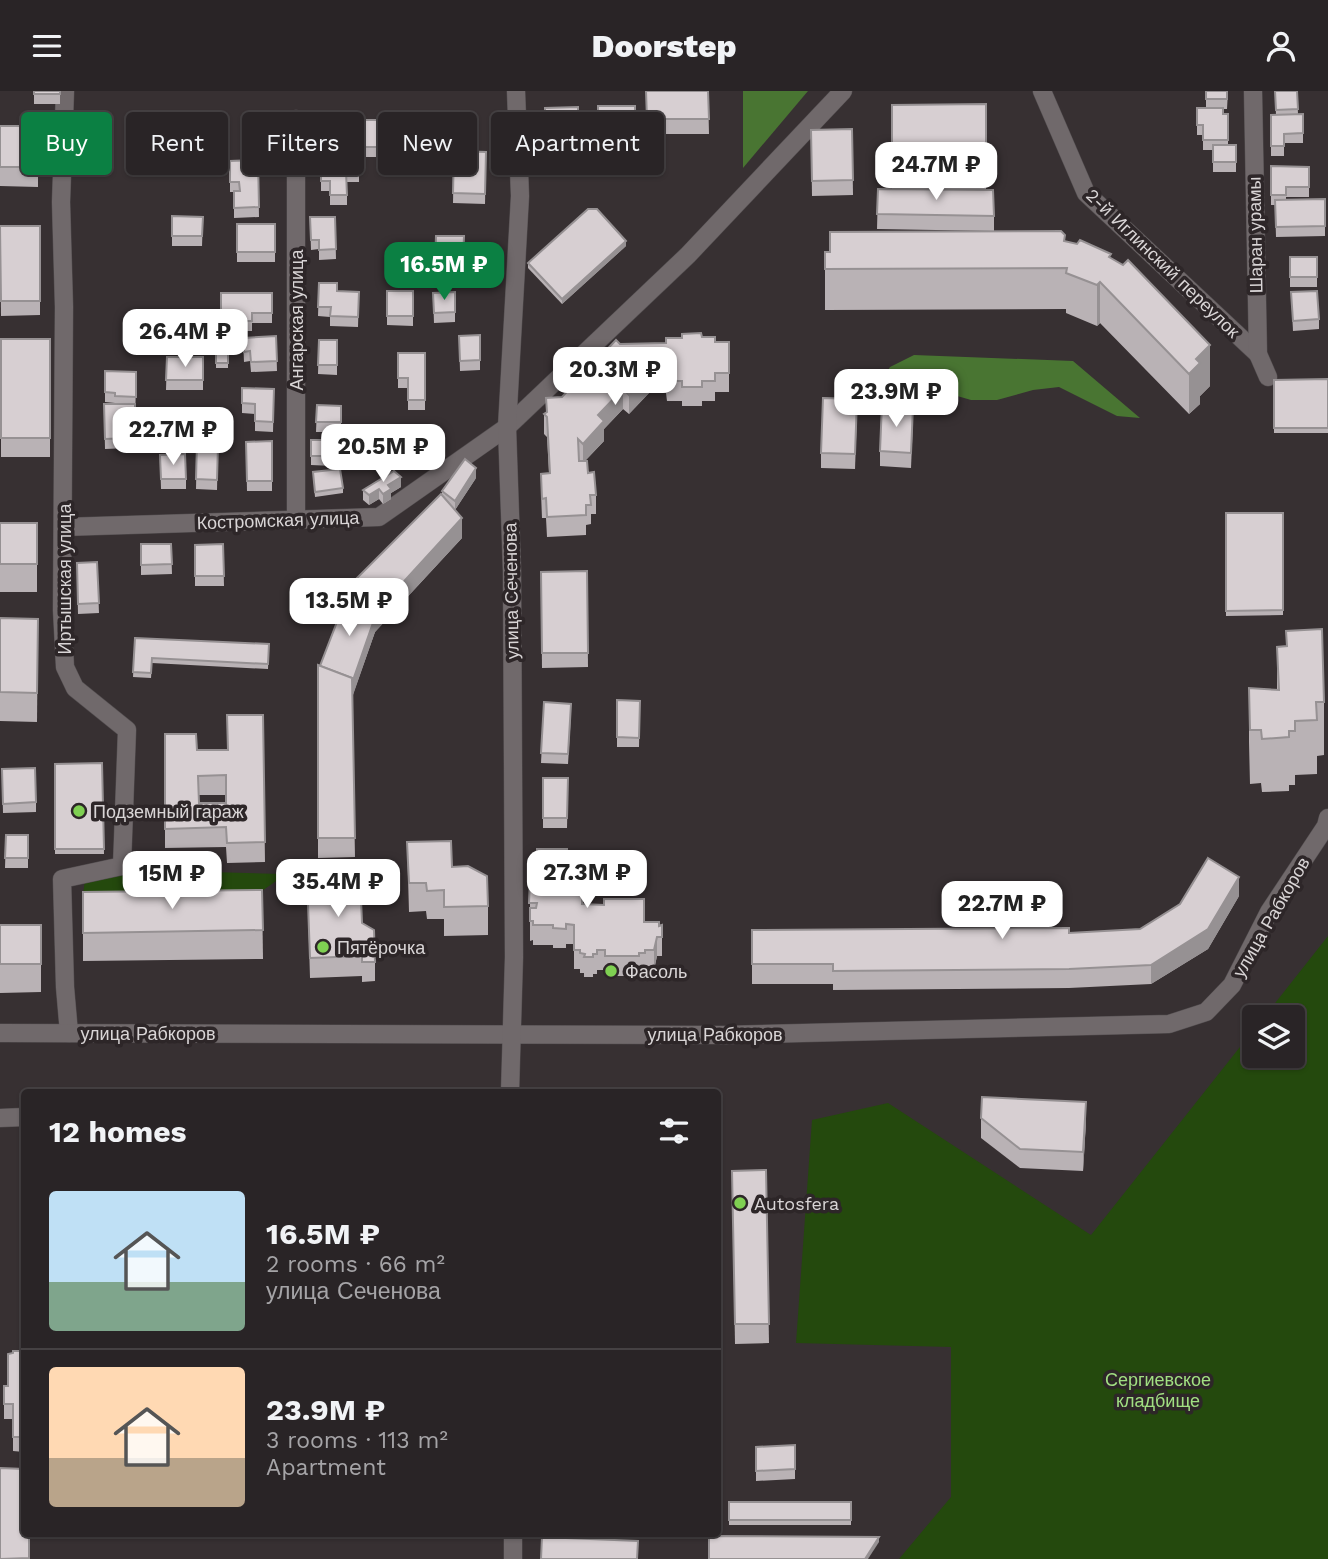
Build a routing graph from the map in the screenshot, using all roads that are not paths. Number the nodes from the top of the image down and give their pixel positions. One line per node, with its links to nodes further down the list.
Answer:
1 (65, 91): 11 (street, Иртышская улица)
2 (516, 91): 9 (street, улица Сеченова)
3 (844, 91): 9 (street, Костромская улица)
4 (1042, 91): 7 (street, 2-й Иглинский переулок)
5 (1252, 91): 7 (street, Шаран урамы)
6 (296, 175): 10 (street, Ангарская улица)
7 (1258, 354): 8 (street, Шаран урамы)
8 (1268, 377)
9 (507, 427): 10 (street, Костромская улица); 15 (street, улица Сеченова)
10 (296, 520): 11 (street, Костромская улица)
11 (63, 527): 13 (street, Иртышская улица)
12 (1327, 823): 15 (street, улица Рабкоров)
13 (69, 1033): 14 (street, улица Рабкоров); 15 (street, улица Рабкоров)
14 (0, 1034)
15 (512, 1036): 16 (street, улица Сеченова)
16 (510, 1089)
17 (21, 1117): 18 (street)
18 (0, 1118)
19 (513, 1537): 20 (street)
20 (513, 1559)

